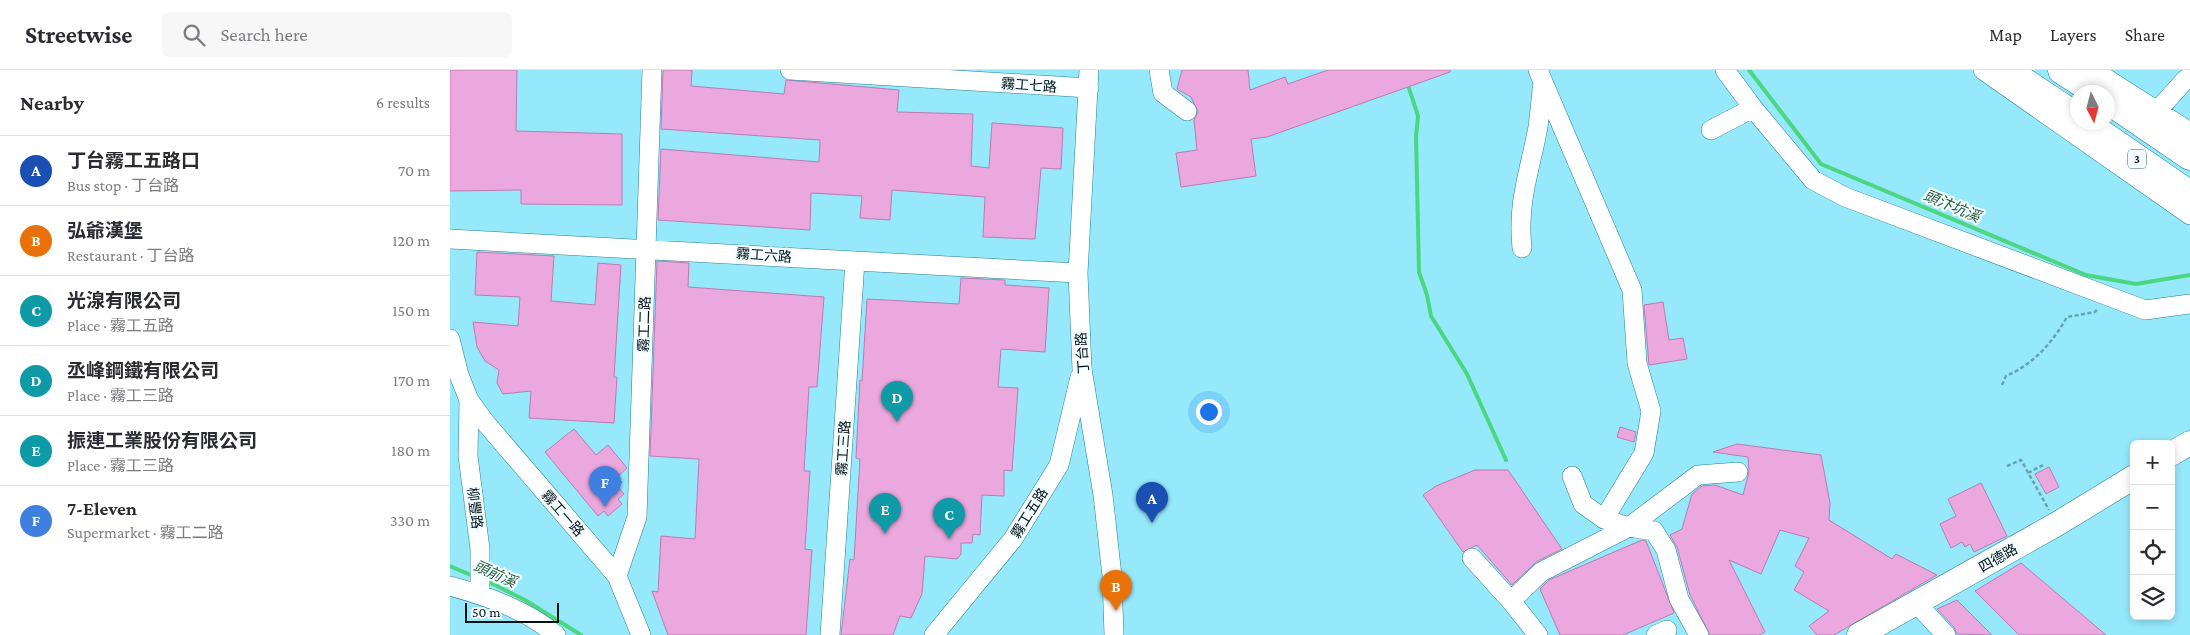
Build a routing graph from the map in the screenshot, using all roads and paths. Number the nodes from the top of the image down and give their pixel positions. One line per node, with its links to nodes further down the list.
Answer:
1 (652, 70): 25 (street, 霧工二路)
2 (790, 70): 10 (street, 霧工七路)
3 (1160, 70): 15 (street)
4 (1724, 70): 14 (street)
5 (1983, 70): 23 (street)
6 (2006, 70): 17 (highway)
7 (2062, 70): 12 (highway)
8 (2093, 70): 16 (street)
9 (1540, 75): 26 (street); 43 (street)
10 (1089, 79): 28 (street, 丁台路)
11 (2186, 79): 16 (street)
12 (2085, 85)
13 (2115, 105): 21 (highway, 3)
14 (1753, 108): 18 (street); 29 (street)
15 (1187, 111)
16 (2157, 111): 20 (street)
17 (2070, 113)
18 (1711, 130)
19 (2096, 130): 22 (highway, 3)
20 (2190, 132)
21 (2190, 156)
22 (2190, 195)
23 (2190, 215)
24 (450, 239): 25 (street, 霧工六路)
25 (647, 248): 27 (street, 霧工六路); 47 (street, 霧工二路)
26 (1522, 248)
27 (855, 261): 28 (street, 霧工六路); 54 (street, 霧工三路)
28 (1078, 272): 32 (street, 丁台路)
29 (2107, 297): 30 (street); 33 (path)
30 (2190, 304)
31 (450, 339): 34 (street, 柳豐路)
32 (1082, 369): 55 (street, 霧工五路); 56 (street, 丁台路)
33 (2002, 385)
34 (470, 400): 47 (street, 霧工一路); 49 (street, 柳豐路)
35 (2190, 443): 36 (main road)
36 (2175, 452)
37 (2045, 464): 40 (path)
38 (2007, 466): 40 (path)
39 (1738, 472): 45 (street)
40 (2028, 473): 44 (path)
41 (1572, 476): 43 (street)
42 (2130, 479): 44 (main road, 四德路)
43 (1604, 519): 45 (street)
44 (2057, 524): 51 (main road, 四德路)
45 (1629, 527): 50 (street); 58 (street)
46 (1472, 558): 50 (street)
47 (617, 576): 53 (street, 霧工一路)
48 (450, 586): 49 (street)
49 (480, 594): 52 (street)
50 (1511, 601): 57 (street)
51 (1917, 604): 59 (main road, 四德路); 60 (street)
52 (556, 635)
53 (641, 635)
54 (830, 635)
55 (934, 635)
56 (1114, 635)
57 (1538, 635)
58 (1699, 635)
59 (1859, 635)
60 (1946, 635)

